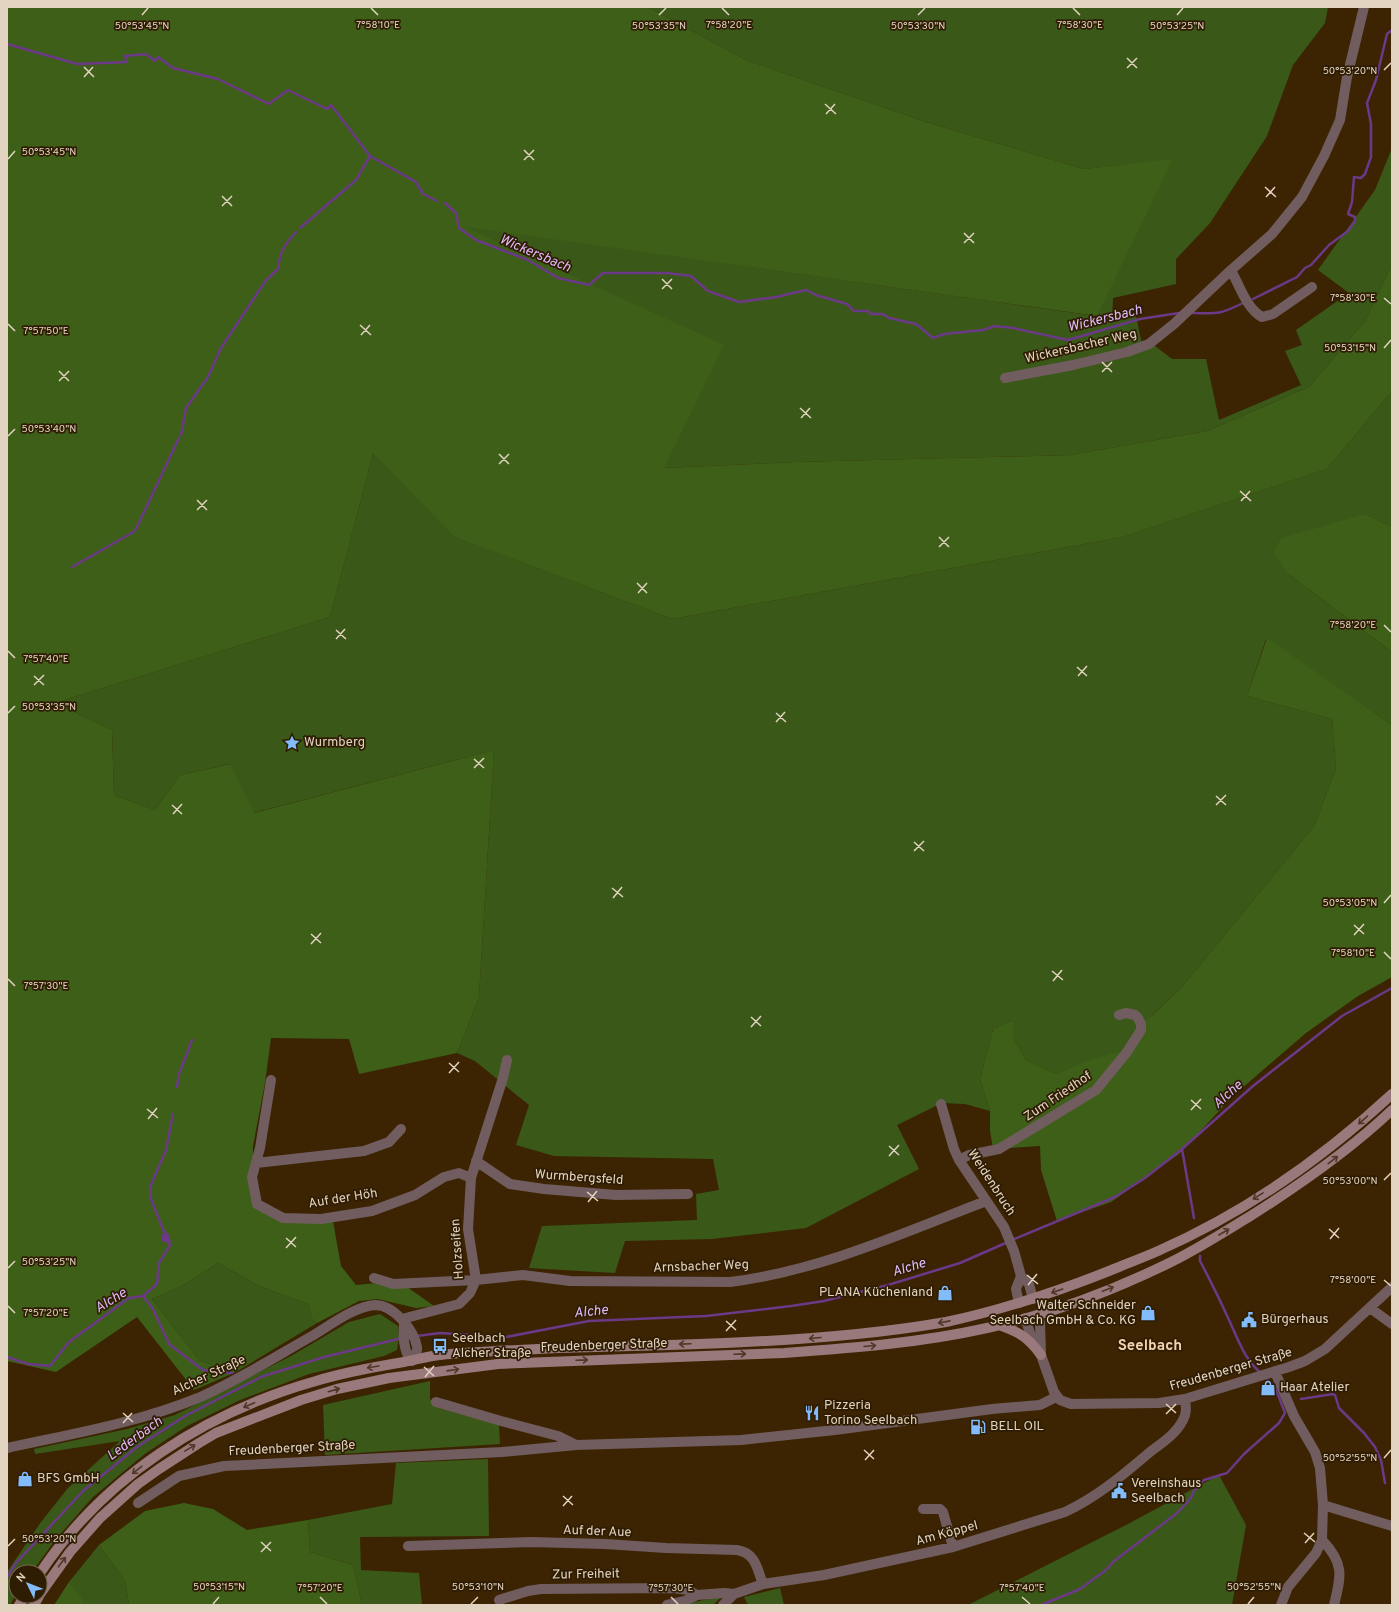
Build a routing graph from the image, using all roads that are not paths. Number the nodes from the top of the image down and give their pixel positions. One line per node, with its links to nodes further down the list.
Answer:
1 (1364, 7): 2 (street, Wickersbacher Weg)
2 (1231, 270): 3 (street); 4 (street, Wickersbacher Weg)
3 (1312, 287)
4 (1005, 378)
5 (1119, 1016): 12 (street, Zum Friedhof)
6 (507, 1060): 13 (street, Holzseifen)
7 (271, 1080): 14 (street, Auf der Höh)
8 (1392, 1094): 22 (main road, Freudenberger Straße, one-way to 22)
9 (941, 1104): 12 (street, Weidenbruch)
10 (1392, 1110): 25 (main road, Freudenberger Straße, one-way to 10)
11 (401, 1129): 14 (street)
12 (959, 1160): 17 (street, Weidenbruch)
13 (476, 1161): 15 (street, Holzseifen); 16 (street, Wurmbergsfeld)
14 (256, 1163): 15 (street, Auf der Höh)
15 (471, 1178): 20 (street, Holzseifen)
16 (688, 1194)
17 (986, 1201): 18 (street, Weidenbruch); 20 (street, Arnsbacher Weg)
18 (1021, 1276): 22 (street, Weidenbruch); 23 (street, Weidenbruch)
19 (374, 1278): 20 (street, Arnsbacher Weg)
20 (476, 1280): 28 (street, Holzseifen)
21 (1392, 1287): 24 (street, Freudenberger Straße)
22 (1033, 1299): 23 (main road, Freudenberger Straße); 25 (main road)
23 (1019, 1303): 26 (main road); 32 (main road, Freudenberger Straße, one-way to 32)
24 (1370, 1308): 27 (street); 33 (street, Freudenberger Straße)
25 (1038, 1315): 26 (main road, Freudenberger Straße); 31 (street)
26 (1025, 1318): 29 (main road, Freudenberger Straße); 30 (street)
27 (1392, 1324)
28 (405, 1325): 32 (street); 32 (street); 39 (street, Alcher Straße)
29 (999, 1325): 30 (main road); 34 (main road, Freudenberger Straße, one-way to 29)
30 (1034, 1345): 31 (main road)
31 (1041, 1355): 35 (street)
32 (412, 1361): 34 (main road); 47 (main road, Freudenberger Straße, one-way to 47)
33 (1275, 1372): 36 (street, Freudenberger Straße); 41 (street)
34 (414, 1374): 48 (main road, Freudenberger Straße, one-way to 34)
35 (1056, 1397): 36 (street, Freudenberger Straße); 38 (street, Freudenberger Straße)
36 (1185, 1399): 46 (street, Am Köppel)
37 (436, 1402): 38 (street, Freudenberger Straße)
38 (576, 1445): 40 (street, Freudenberger Straße)
39 (7, 1448)
40 (138, 1503)
41 (1323, 1505): 43 (street); 44 (street)
42 (923, 1510): 46 (street)
43 (1392, 1526)
44 (1322, 1540): 55 (street); 56 (street)
45 (408, 1546): 49 (street, Auf der Aue)
46 (953, 1547): 49 (street, Am Köppel)
47 (46, 1564)
48 (48, 1583)
49 (763, 1584): 50 (street, Am Köppel)
50 (734, 1594): 51 (street, Am Köppel); 54 (street)
51 (697, 1595): 52 (street, Zur Freiheit); 53 (street, Am Köppel)
52 (499, 1600)
53 (667, 1605)
54 (723, 1605)
55 (1281, 1605)
56 (1334, 1605)

